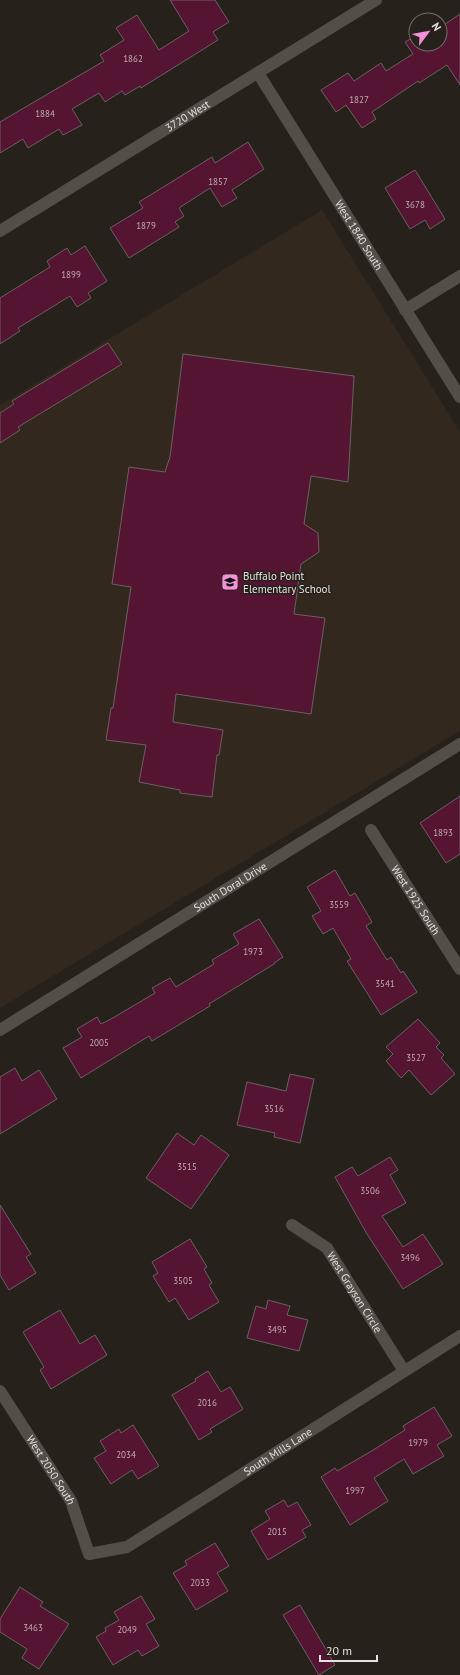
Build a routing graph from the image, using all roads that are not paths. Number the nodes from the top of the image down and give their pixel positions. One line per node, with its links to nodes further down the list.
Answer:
1 (376, 0): 2 (street, 3720 West)
2 (258, 73): 3 (street, 3720 West); 5 (street, West 1840 South)
3 (0, 232)
4 (460, 276): 5 (street)
5 (405, 310): 6 (street, West 1840 South)
6 (460, 397)
7 (460, 744): 10 (street, South Doral Drive)
8 (372, 830): 9 (street, West 1925 South)
9 (460, 969)
10 (0, 1030)
11 (292, 1225): 13 (street, West Grayson Circle)
12 (460, 1336): 13 (street, South Mills Lane)
13 (404, 1371): 15 (street, South Mills Lane)
14 (0, 1391): 15 (street, West 2050 South)
15 (89, 1554)

